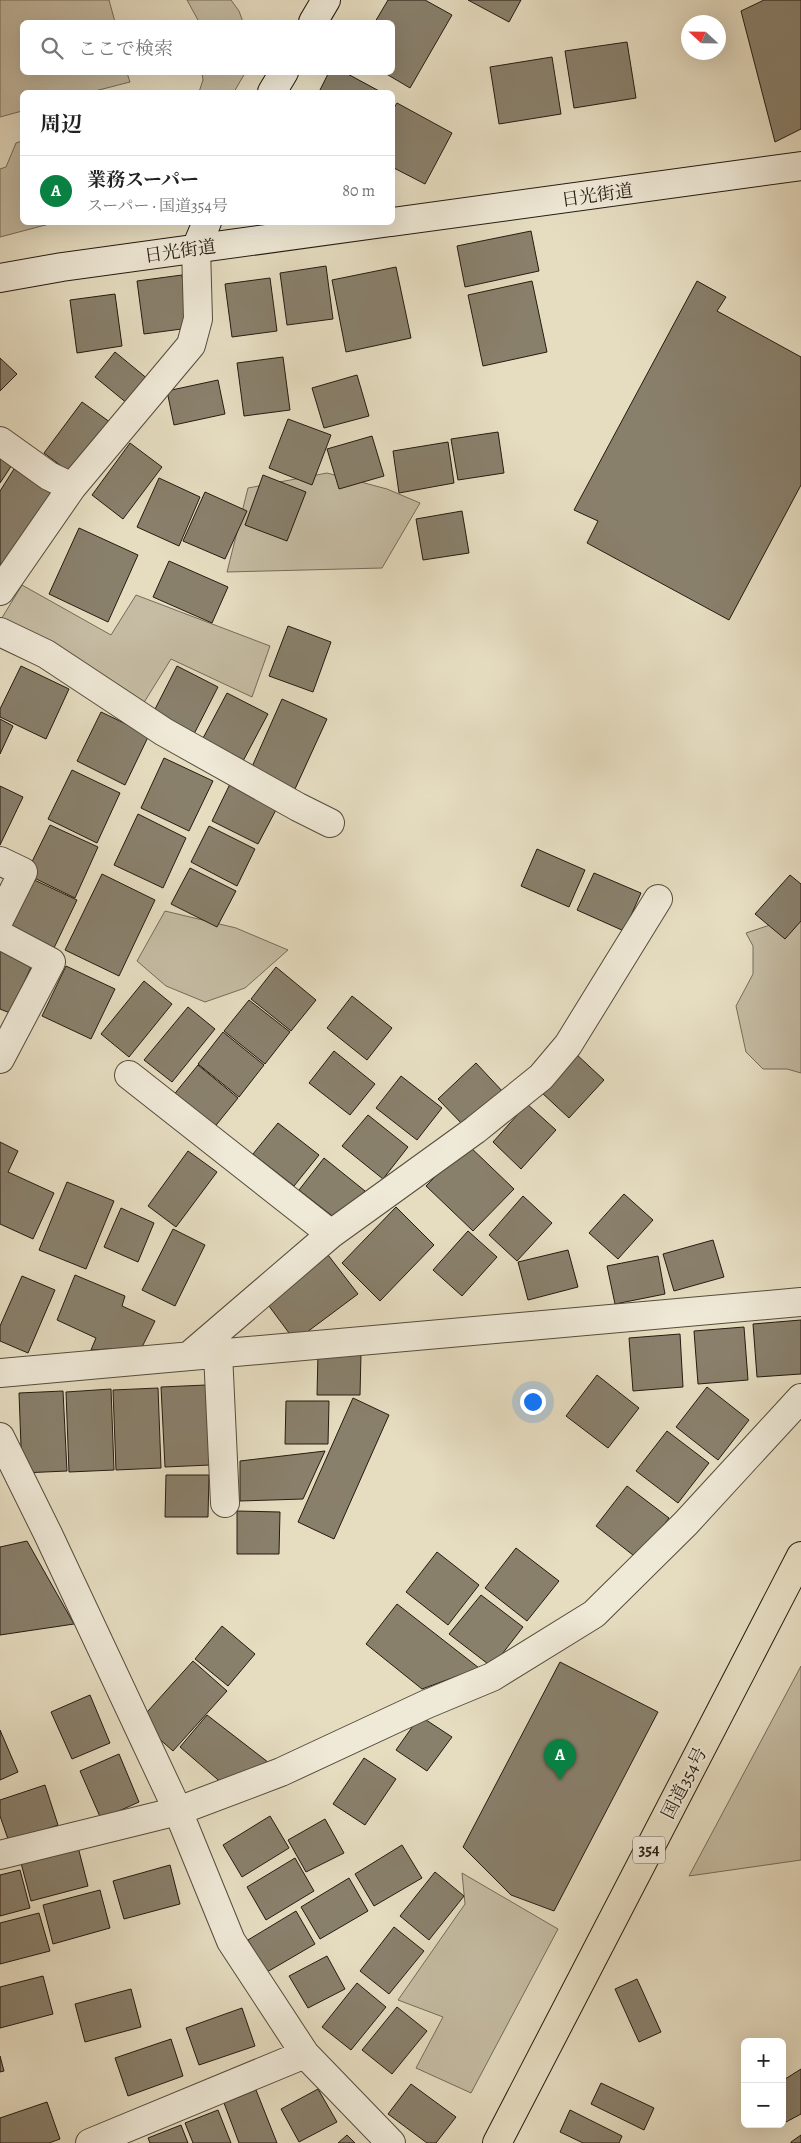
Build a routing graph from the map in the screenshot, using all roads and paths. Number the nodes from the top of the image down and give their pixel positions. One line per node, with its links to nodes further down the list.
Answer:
1 (326, 0): 2 (street)
2 (314, 20)
3 (282, 75): 4 (street)
4 (273, 90)
5 (801, 166): 6 (street, 日光街道)
6 (395, 222)
7 (206, 225): 9 (street)
8 (369, 225): 9 (street, 日光街道)
9 (196, 248): 10 (street, 日光街道); 12 (street)
10 (0, 278)
11 (0, 441): 12 (street)
12 (72, 487): 13 (street)
13 (0, 591)
14 (0, 632): 15 (street)
15 (330, 823)
16 (0, 861): 18 (street)
17 (658, 899): 22 (street)
18 (0, 918)
19 (0, 935): 20 (street)
20 (0, 1059)
21 (129, 1075): 22 (street)
22 (331, 1234): 25 (street)
23 (801, 1302): 24 (street)
24 (218, 1353): 25 (street); 29 (street)
25 (190, 1355): 26 (street)
26 (0, 1373)
27 (801, 1398): 31 (street)
28 (0, 1437): 31 (street)
29 (225, 1504)
30 (801, 1556): 36 (highway, 国道354号 / 354)
31 (178, 1810): 32 (street); 33 (street)
32 (0, 1855)
33 (305, 2054): 34 (street); 35 (street)
34 (90, 2143)
35 (391, 2143)
36 (497, 2143)

